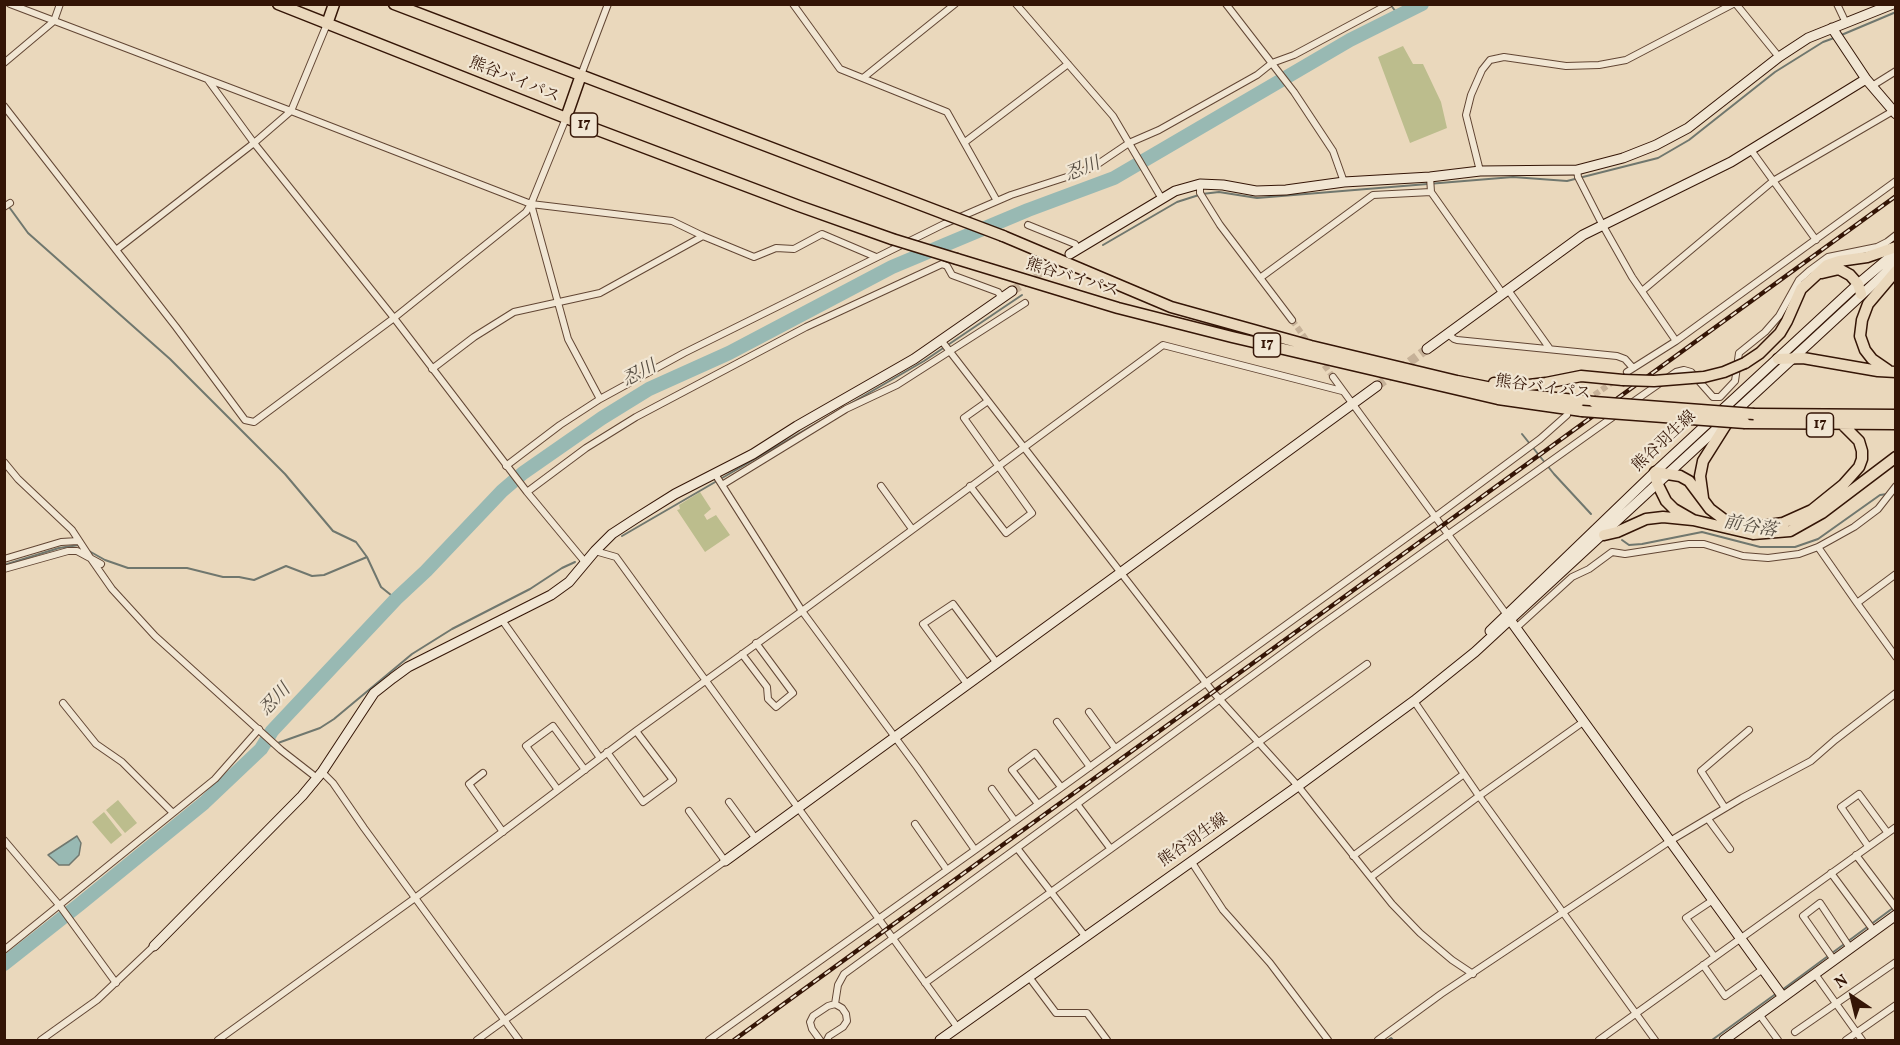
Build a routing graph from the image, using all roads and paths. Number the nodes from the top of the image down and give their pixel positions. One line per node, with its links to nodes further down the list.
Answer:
1 (10, 4): 15 (street)
2 (60, 4): 15 (street)
3 (278, 4): 17 (highway, 熊谷バイパス / 17)
4 (334, 4): 17 (highway)
5 (394, 4): 24 (highway, 熊谷バイパス / 17)
6 (608, 4): 24 (street)
7 (792, 4): 25 (street)
8 (955, 4): 25 (street)
9 (1226, 4): 22 (street)
10 (1734, 4): 19 (street); 37 (street)
11 (1837, 4): 16 (street)
12 (1893, 4): 16 (street)
13 (1017, 5): 21 (street)
14 (1388, 5): 22 (street)
15 (54, 21): 20 (street); 26 (street)
16 (1846, 23): 18 (street)
17 (327, 24): 29 (street); 31 (highway, 熊谷バイパス / 17)
18 (1835, 32): 19 (street); 27 (street)
19 (1779, 57): 36 (street)
20 (4, 63)
21 (1068, 64): 32 (street); 34 (street)
22 (1274, 65): 34 (street); 41 (street)
23 (1896, 71): 27 (street)
24 (581, 75): 31 (highway); 80 (highway, 熊谷バイパス / 17, bridge)
25 (863, 78): 32 (street)
26 (207, 79): 29 (street); 33 (street)
27 (1869, 83): 30 (street); 35 (street)
28 (4, 106): 53 (street)
29 (291, 111): 33 (street); 46 (street)
30 (1894, 113): 39 (street)
31 (566, 118): 46 (street); 90 (highway, 熊谷バイパス / 17, bridge)
32 (965, 142): 45 (street)
33 (254, 143): 53 (street); 67 (street)
34 (1130, 146): 44 (street); 45 (street)
35 (1751, 150): 39 (street); 47 (street)
36 (1577, 170): 37 (street); 47 (street)
37 (1480, 171): 38 (street)
38 (1430, 178): 41 (street); 43 (street)
39 (1773, 181): 51 (street); 62 (street)
40 (1896, 181): 51 (street)
41 (1344, 182): 42 (street)
42 (1200, 189): 44 (street); 59 (street)
43 (1431, 191): 59 (street); 63 (street)
44 (1162, 199): 54 (street)
45 (997, 201): 55 (street)
46 (531, 204): 50 (street); 65 (street); 67 (street)
47 (1602, 224): 62 (street); 63 (street)
48 (1028, 225): 54 (street)
49 (1896, 235): 108 (street)
50 (703, 236): 55 (street); 65 (street)
51 (1816, 240): 70 (street)
52 (1896, 249): 58 (highway); 60 (street, 熊谷羽生線)
53 (116, 250): 67 (street)
54 (1074, 252)
55 (876, 257): 83 (street)
56 (1896, 263): 60 (street, 熊谷羽生線)
57 (1896, 271): 77 (highway)
58 (1814, 276): 60 (highway); 78 (highway, bridge)
59 (1260, 278): 68 (street)
60 (1859, 289): 74 (street, 熊谷羽生線); 75 (street, 熊谷羽生線)
61 (1012, 291): 64 (street)
62 (1642, 291): 70 (street)
63 (1505, 292): 69 (street); 73 (street)
64 (1002, 298): 71 (street); 103 (street)
65 (558, 303): 76 (street); 83 (street)
66 (1025, 303): 71 (street)
67 (394, 318): 76 (street)
68 (1292, 320)
69 (1448, 334): 72 (street); 73 (street)
70 (1676, 341): 78 (street)
71 (945, 346): 84 (street); 98 (street); 98 (street)
72 (1427, 349)
73 (1550, 349): 78 (street)
74 (1778, 359): 75 (highway); 96 (street, 熊谷羽生線)
75 (1792, 359): 77 (highway); 87 (street, 熊谷羽生線)
76 (432, 369): 94 (street)
77 (1892, 371)
78 (1627, 373): 80 (highway)
79 (1333, 377): 82 (street)
80 (1457, 381): 88 (highway, 熊谷バイパス / 17, bridge)
81 (1377, 386): 85 (street)
82 (1342, 391): 85 (street); 91 (street)
83 (600, 399): 94 (street)
84 (988, 401): 91 (street); 95 (street)
85 (1353, 404): 105 (street); 118 (street)
86 (1567, 415): 105 (street)
87 (1732, 415): 97 (street, 熊谷羽生線); 104 (highway)
88 (1896, 415)
89 (1896, 424): 90 (highway, 熊谷バイパス / 17)
90 (1843, 425): 104 (highway)
91 (1024, 446): 95 (street); 118 (street)
92 (1896, 457): 106 (highway)
93 (4, 462): 110 (street)
94 (506, 466): 103 (street)
95 (998, 466): 101 (street); 101 (street)
96 (1656, 472): 97 (highway); 99 (highway); 123 (street, 熊谷羽生線)
97 (1669, 474): 99 (street, 熊谷羽生線); 104 (highway)
98 (718, 479): 112 (street); 121 (street)
99 (1657, 483): 106 (highway); 109 (street, 熊谷羽生線)
100 (881, 486): 107 (street)
101 (970, 486): 107 (street)
102 (1896, 486): 111 (street)
103 (527, 492): 115 (street)
104 (1702, 498)
105 (1435, 517): 108 (street); 130 (street)
106 (1693, 520): 109 (highway)
107 (912, 529): 121 (street)
108 (1448, 535): 123 (street); 133 (street)
109 (1604, 535): 123 (street, 熊谷羽生線)
110 (78, 540): 113 (street); 114 (street)
111 (1818, 547): 120 (street); 123 (street)
112 (595, 550): 115 (street); 129 (street)
113 (89, 556): 116 (street); 117 (street); 140 (street)
114 (4, 559)
115 (585, 562): 122 (street)
116 (100, 564)
117 (4, 569)
118 (1122, 573): 127 (street); 130 (street)
119 (1896, 574): 120 (street)
120 (1857, 603): 126 (street)
121 (802, 611): 124 (street); 142 (street)
122 (502, 620): 146 (street); 151 (street)
123 (1511, 621): 134 (street, 熊谷羽生線); 138 (street)
124 (756, 643): 125 (street); 125 (street)
125 (742, 654): 129 (street)
126 (1896, 657)
127 (996, 662): 131 (street); 131 (street)
128 (1366, 664): 143 (street)
129 (706, 680): 141 (street); 160 (street)
130 (1206, 682): 133 (street); 144 (street)
131 (967, 684): 142 (street)
132 (1896, 693): 161 (street)
133 (1220, 700): 143 (street); 159 (street)
134 (1414, 701): 150 (street); 152 (street, 熊谷羽生線)
135 (63, 704): 163 (street)
136 (1089, 712): 144 (street)
137 (1057, 722): 147 (street)
138 (1583, 722): 156 (street); 172 (street)
139 (1749, 730): 161 (street)
140 (261, 731): 151 (street); 163 (street)
141 (636, 731): 145 (street); 145 (street)
142 (894, 736): 160 (street); 177 (street)
143 (1258, 741): 152 (street); 175 (street)
144 (1115, 748): 147 (street)
145 (607, 752): 146 (street)
146 (600, 758): 148 (street)
147 (1090, 766): 153 (street)
148 (585, 770): 155 (street); 155 (street)
149 (483, 773): 168 (street)
150 (1464, 774): 156 (street); 179 (street)
151 (320, 775): 186 (street); 197 (street)
152 (1298, 786): 179 (street); 181 (street, 熊谷羽生線)
153 (1061, 788): 158 (street); 158 (street)
154 (992, 789): 165 (street)
155 (558, 790): 168 (street)
156 (1479, 796): 184 (street); 190 (street)
157 (729, 802): 170 (street)
158 (1038, 804): 165 (street)
159 (1077, 804): 174 (street); 175 (street)
160 (798, 808): 170 (street); 192 (street)
161 (1725, 808): 164 (street)
162 (689, 811): 180 (street)
163 (173, 813): 188 (street)
164 (1708, 819): 172 (street); 176 (street)
165 (1015, 821): 177 (street)
166 (915, 824): 182 (street)
167 (1896, 827): 169 (street)
168 (503, 832): 186 (street)
169 (1887, 832): 173 (street); 173 (street)
170 (756, 839): 180 (street)
171 (4, 840): 188 (street)
172 (1670, 842): 187 (street); 190 (street)
173 (1868, 846): 178 (street)
174 (1017, 848): 185 (street); 195 (street)
175 (1110, 848): 185 (street)
176 (1730, 849)
177 (975, 850): 182 (street)
178 (1856, 855): 183 (street); 189 (street)
179 (1353, 856): 184 (street)
180 (725, 861): 216 (street)
181 (1191, 861): 194 (street, 熊谷羽生線); 229 (street)
182 (947, 870): 192 (street)
183 (1831, 873): 193 (street); 196 (street)
184 (1371, 878): 205 (street)
185 (1051, 892): 194 (street); 208 (street)
186 (415, 898): 216 (street); 221 (street)
187 (1713, 900): 196 (street); 200 (street)
188 (62, 908): 199 (street); 209 (street)
189 (1896, 908)
190 (1564, 912): 205 (street); 214 (street)
191 (1896, 915): 193 (street)
192 (880, 919): 195 (street); 224 (street)
193 (1874, 931): 198 (street)
194 (1085, 936): 207 (street, 熊谷羽生線)
195 (894, 937): 208 (street); 212 (street)
196 (1740, 937): 200 (street); 204 (street)
197 (154, 946): 209 (street)
198 (1850, 948): 201 (street); 201 (street)
199 (4, 950)
200 (1714, 956): 203 (street)
201 (1834, 960): 206 (street)
202 (1896, 962): 211 (street)
203 (1703, 964): 204 (street); 214 (street)
204 (1763, 969): 210 (street)
205 (1473, 974): 230 (street)
206 (1815, 974): 210 (street); 211 (street)
207 (1029, 977): 217 (street, 熊谷羽生線); 228 (street)
208 (925, 982): 217 (street)
209 (116, 983): 220 (street)
210 (1783, 997): 215 (street)
211 (1836, 1004): 218 (street); 219 (street)
212 (835, 1005): 225 (street); 226 (street)
213 (1896, 1005): 219 (street)
214 (1635, 1014): 231 (street); 232 (street)
215 (1759, 1014): 233 (street); 234 (street)
216 (505, 1020): 222 (street); 223 (street)
217 (958, 1028): 227 (street, 熊谷羽生線)
218 (1795, 1032)
219 (1857, 1033): 235 (street); 236 (street)
220 (41, 1041)
221 (218, 1041)
222 (477, 1041)
223 (519, 1041)
224 (709, 1041)
225 (820, 1041)
226 (827, 1041)
227 (940, 1041)
228 (1107, 1041)
229 (1328, 1041)
230 (1378, 1041)
231 (1599, 1041)
232 (1655, 1041)
233 (1724, 1041)
234 (1778, 1041)
235 (1846, 1041)
236 (1863, 1041)

